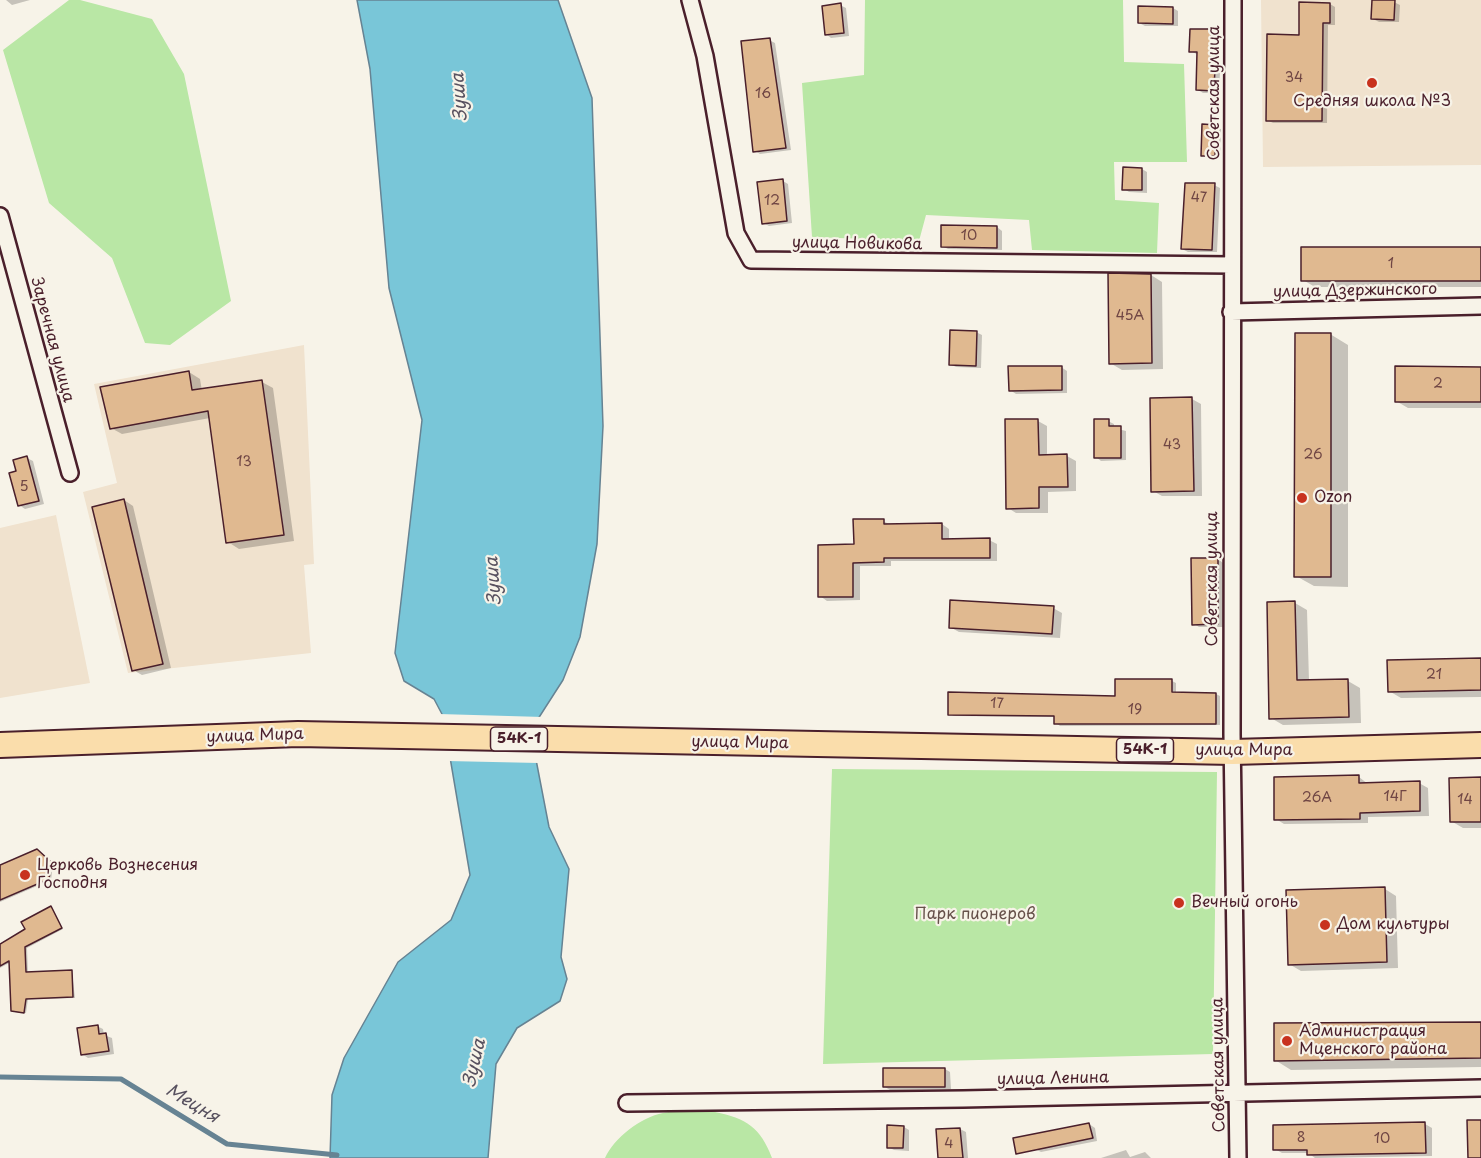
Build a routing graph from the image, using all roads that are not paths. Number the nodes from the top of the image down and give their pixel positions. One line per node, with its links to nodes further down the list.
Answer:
1 (690, 0): 4 (street, улица Новикова)
2 (1233, 0): 4 (street, Советская улица)
3 (0, 216): 7 (street, Заречная улица)
4 (1231, 265): 6 (street, Советская улица)
5 (1481, 306): 6 (street, улица Дзержинского)
6 (1231, 312): 10 (street, Советская улица)
7 (70, 473)
8 (0, 745): 10 (main road, улица Мира / 54К-1)
9 (1481, 746): 10 (main road, улица Мира / 54К-1)
10 (1233, 752): 12 (street, Советская улица)
11 (1481, 1088): 12 (street, улица Ленина)
12 (1238, 1093): 13 (street, улица Ленина); 14 (street, Советская улица)
13 (627, 1103)
14 (1238, 1158)

